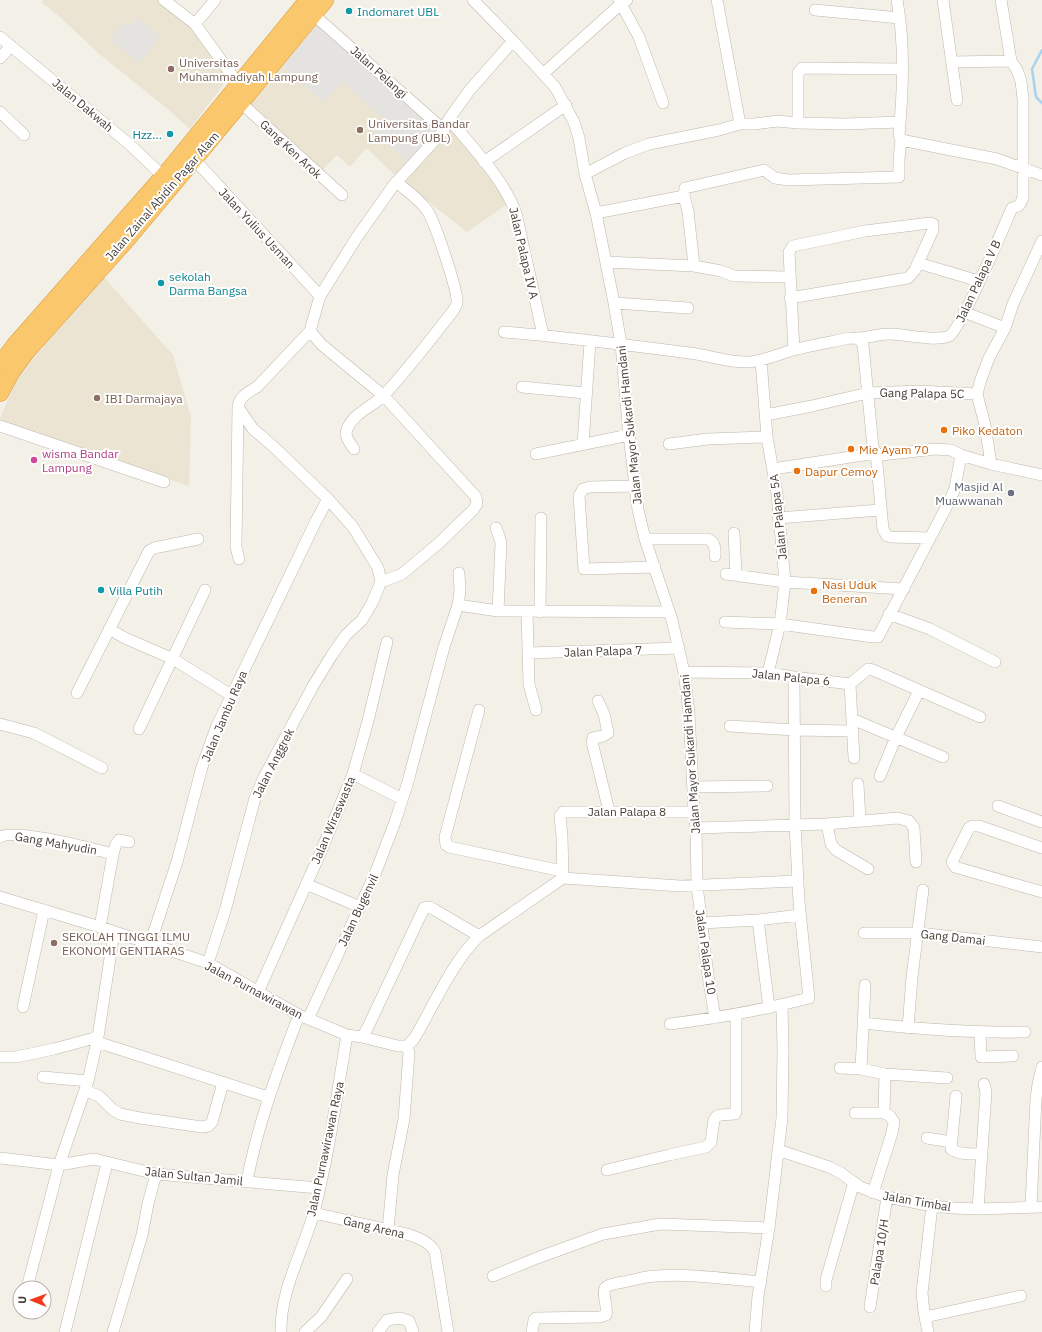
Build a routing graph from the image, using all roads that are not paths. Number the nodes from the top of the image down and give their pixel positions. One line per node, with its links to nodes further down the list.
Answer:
1 (164, 0): 13 (street)
2 (215, 0): 13 (street)
3 (325, 0): 10 (highway, Jalan Zainal Abidin Pagar Alam)
4 (473, 0): 15 (street, Jalan Mayor Sukardi Hamdani)
5 (717, 0): 31 (street)
6 (897, 0): 12 (street)
7 (943, 0): 19 (street)
8 (1001, 0): 18 (street)
9 (623, 1): 21 (street); 25 (street)
10 (311, 7): 22 (highway, Jalan Zainal Abidin Pagar Alam); 24 (highway, Jalan Zainal Abidin Pagar Alam); 32 (street, Jalan Pelangi)
11 (815, 10): 12 (street)
12 (900, 18): 20 (street)
13 (196, 24): 22 (street)
14 (0, 36): 16 (street, Jalan Dakwah)
15 (514, 41): 21 (street, Jalan Mayor Sukardi Hamdani); 28 (street)
16 (11, 46): 17 (street); 40 (street, Jalan Dakwah)
17 (0, 58)
18 (1011, 61): 19 (street); 37 (street)
19 (952, 62): 23 (street)
20 (903, 69): 29 (street); 30 (street)
21 (544, 73): 26 (street, Jalan Mayor Sukardi Hamdani)
22 (239, 84): 40 (highway, Jalan Zainal Abidin Pagar Alam)
23 (958, 100)
24 (241, 102): 35 (highway, Jalan Zainal Abidin Pagar Alam); 42 (street, Gang Ken Arok)
25 (663, 103)
26 (566, 105): 36 (street); 38 (street, Jalan Mayor Sukardi Hamdani)
27 (0, 112): 33 (street)
28 (449, 119): 32 (street); 36 (street, Jalan Palapa IV A)
29 (900, 122): 30 (street); 34 (street)
30 (798, 123): 31 (street)
31 (740, 124): 38 (street)
32 (444, 130): 41 (street)
33 (24, 136)
34 (901, 140): 37 (street); 43 (street)
35 (194, 160): 49 (highway, Jalan Zainal Abidin Pagar Alam); 52 (street, Jalan Yulius Usman)
36 (484, 162): 60 (street, Jalan Palapa IV A)
37 (1022, 168): 39 (street); 51 (street, Jalan Palapa V B)
38 (586, 174): 44 (street, Jalan Mayor Sukardi Hamdani)
39 (1042, 175)
40 (164, 176): 49 (highway, Jalan Zainal Abidin Pagar Alam)
41 (396, 182): 52 (street); 72 (street)
42 (342, 195)
43 (684, 196): 44 (street); 48 (street)
44 (596, 213): 46 (street, Jalan Mayor Sukardi Hamdani)
45 (1042, 241): 57 (street)
46 (606, 262): 48 (street); 54 (street, Jalan Mayor Sukardi Hamdani)
47 (918, 264): 50 (street); 51 (street); 53 (street)
48 (694, 266): 50 (street)
49 (93, 267): 66 (highway, Jalan Zainal Abidin Pagar Alam); 68 (highway, Jalan Zainal Abidin Pagar Alam)
50 (789, 277): 53 (street)
51 (979, 281): 56 (street, Jalan Palapa V B)
52 (320, 296): 58 (street)
53 (790, 298): 64 (street)
54 (614, 303): 55 (street); 63 (street, Jalan Mayor Sukardi Hamdani)
55 (688, 308)
56 (964, 312): 57 (street); 61 (street, Jalan Palapa V B)
57 (1005, 328): 71 (street)
58 (310, 331): 72 (street); 73 (street)
59 (504, 332): 60 (street)
60 (543, 335): 62 (street)
61 (859, 339): 64 (street); 70 (street)
62 (590, 342): 63 (street); 69 (street)
63 (621, 344): 65 (street); 76 (street, Jalan Mayor Sukardi Hamdani)
64 (794, 350): 65 (street)
65 (761, 360): 74 (street, Jalan Palapa 5A)
66 (0, 365)
67 (522, 387): 69 (street)
68 (0, 393)
69 (586, 393): 78 (street)
70 (868, 393): 71 (street, Gang Palapa 5C); 74 (street, Gang Palapa 5C); 81 (street)
71 (977, 394): 84 (street)
72 (384, 396): 80 (street); 102 (street)
73 (238, 408): 89 (street); 99 (street)
74 (766, 415): 77 (street, Jalan Palapa 5A)
75 (0, 426): 87 (street)
76 (629, 435): 78 (street); 88 (street, Jalan Mayor Sukardi Hamdani)
77 (767, 437): 79 (street); 85 (street, Jalan Palapa 5A)
78 (583, 444): 82 (street)
79 (669, 444)
80 (354, 449)
81 (876, 453): 83 (street); 85 (street); 90 (street)
82 (536, 454)
83 (961, 455): 84 (street); 95 (street)
84 (991, 464): 86 (street)
85 (773, 469): 92 (street, Jalan Palapa 5A)
86 (1042, 475)
87 (164, 482)
88 (635, 486): 97 (street, Jalan Mayor Sukardi Hamdani); 100 (street)
89 (328, 499): 102 (street); 126 (street, Jalan Jambu Raya)
90 (880, 510): 92 (street); 95 (street)
91 (541, 518): 109 (street)
92 (778, 518): 103 (street, Jalan Palapa 5A)
93 (496, 528): 107 (street)
94 (734, 533): 103 (street)
95 (930, 538): 104 (street)
96 (198, 539): 114 (street)
97 (645, 539): 98 (street); 100 (street, Jalan Mayor Sukardi Hamdani)
98 (715, 556)
99 (239, 559)
100 (655, 567): 110 (street, Jalan Mayor Sukardi Hamdani)
101 (459, 573): 106 (street, Jalan Bugenvil)
102 (381, 582): 180 (street, Jalan Anggrek)
103 (785, 582): 104 (street); 113 (street, Jalan Palapa 5A)
104 (904, 589): 111 (street)
105 (205, 590): 118 (street)
106 (458, 606): 107 (street); 146 (street, Jalan Bugenvil)
107 (498, 611): 108 (street)
108 (527, 611): 109 (street); 117 (street)
109 (540, 612): 110 (street)
110 (669, 612): 116 (street, Jalan Mayor Sukardi Hamdani)
111 (889, 614): 113 (street); 119 (street)
112 (725, 622): 113 (street)
113 (780, 624): 121 (street, Jalan Palapa 5A)
114 (109, 629): 118 (street); 125 (street)
115 (387, 642): 141 (street, Jalan Wiraswasta)
116 (679, 648): 117 (street, Jalan Palapa 7); 120 (street, Jalan Mayor Sukardi Hamdani)
117 (528, 653): 129 (street)
118 (173, 660): 126 (street); 134 (street)
119 (995, 662)
120 (684, 672): 121 (street, Jalan Palapa 6); 145 (street, Jalan Mayor Sukardi Hamdani)
121 (768, 673): 122 (street, Jalan Palapa 6)
122 (794, 678): 123 (street, Jalan Palapa 6); 135 (street)
123 (850, 684): 124 (street); 131 (street)
124 (919, 691): 130 (street); 137 (street)
125 (77, 693)
126 (231, 695): 178 (street, Jalan Jambu Raya)
127 (598, 701): 148 (street)
128 (480, 710): 161 (street)
129 (536, 710)
130 (980, 717)
131 (852, 719): 136 (street); 137 (street)
132 (0, 724): 140 (street)
133 (730, 726): 135 (street)
134 (139, 729)
135 (794, 730): 136 (street); 152 (street)
136 (853, 731): 139 (street)
137 (896, 737): 138 (street); 142 (street)
138 (943, 757)
139 (854, 758)
140 (102, 768)
141 (353, 774): 146 (street); 163 (street, Jalan Wiraswasta)
142 (880, 776)
143 (858, 784): 150 (street)
144 (767, 786): 145 (street)
145 (693, 787): 149 (street, Jalan Mayor Sukardi Hamdani)
146 (402, 799): 168 (street, Jalan Bugenvil)
147 (998, 806): 151 (street)
148 (609, 811): 149 (street, Jalan Palapa 8); 161 (street, Jalan Palapa 8)
149 (694, 812): 154 (street, Jalan Mayor Sukardi Hamdani)
150 (860, 821): 153 (street); 159 (street)
151 (1042, 822)
152 (795, 824): 153 (street); 154 (street); 162 (street)
153 (827, 824): 160 (street)
154 (696, 828): 164 (street, Jalan Mayor Sukardi Hamdani)
155 (0, 837): 158 (street, Gang Mahyudin)
156 (129, 842): 158 (street)
157 (1042, 848): 166 (street)
158 (113, 854): 173 (street)
159 (916, 862)
160 (868, 868)
161 (562, 874): 164 (street); 177 (street)
162 (798, 881): 164 (street); 170 (street)
163 (306, 884): 168 (street); 182 (street, Jalan Wiraswasta)
164 (697, 885): 172 (street, Jalan Palapa 10)
165 (923, 890): 176 (street)
166 (1042, 892)
167 (0, 896): 169 (street, Jalan Purnawirawan)
168 (360, 907): 187 (street, Jalan Bugenvil)
169 (44, 910): 173 (street, Jalan Purnawirawan); 184 (street)
170 (800, 915): 171 (street); 183 (street)
171 (758, 920): 172 (street); 185 (street)
172 (702, 923): 188 (street, Jalan Palapa 10)
173 (100, 927): 174 (street, Jalan Purnawirawan)
174 (114, 932): 178 (street, Jalan Purnawirawan); 196 (street)
175 (864, 933): 176 (street, Gang Damai)
176 (919, 934): 179 (street, Gang Damai); 191 (street)
177 (479, 936): 195 (street); 197 (street)
178 (150, 944): 180 (street, Jalan Purnawirawan)
179 (1042, 947)
180 (208, 964): 182 (street, Jalan Purnawirawan)
181 (865, 985): 189 (street)
182 (258, 992): 187 (street, Jalan Purnawirawan)
183 (782, 1005): 185 (street); 216 (street)
184 (23, 1007)
185 (769, 1008): 186 (street)
186 (736, 1014): 188 (street); 221 (street)
187 (304, 1017): 194 (street, Jalan Purnawirawan); 210 (street, Jalan Bugenvil)
188 (715, 1018): 190 (street)
189 (863, 1023): 191 (street); 202 (street)
190 (670, 1024)
191 (908, 1028): 193 (street)
192 (1025, 1032): 193 (street)
193 (980, 1033): 198 (street)
194 (347, 1035): 195 (street, Jalan Purnawirawan); 225 (street, Jalan Purnawirawan Raya)
195 (362, 1036): 197 (street, Jalan Purnawirawan)
196 (97, 1039): 199 (street); 206 (street); 208 (street)
197 (407, 1046): 233 (street)
198 (1013, 1056)
199 (0, 1057)
200 (1042, 1067): 211 (street)
201 (840, 1068): 202 (street)
202 (861, 1069): 203 (street)
203 (885, 1074): 205 (street); 213 (street)
204 (43, 1077): 208 (street)
205 (947, 1078)
206 (223, 1082): 208 (street); 210 (street)
207 (984, 1084): 217 (street)
208 (87, 1086): 220 (street)
209 (956, 1096): 215 (street)
210 (268, 1097): 223 (street, Jalan Bugenvil)
211 (1039, 1099): 229 (street)
212 (855, 1113): 213 (street)
213 (884, 1113): 226 (street)
214 (927, 1138): 215 (street)
215 (951, 1142): 217 (street)
216 (778, 1150): 224 (street, Jalan Timbal); 232 (street)
217 (982, 1154): 230 (street)
218 (0, 1158): 220 (street, Jalan Sultan Jamil)
219 (107, 1163): 220 (street, Jalan Sultan Jamil); 222 (street, Jalan Sultan Jamil); 242 (street)
220 (59, 1165): 236 (street)
221 (607, 1170)
222 (156, 1174): 223 (street, Jalan Sultan Jamil); 243 (street)
223 (247, 1181): 225 (street, Jalan Sultan Jamil)
224 (854, 1182): 226 (street, Jalan Timbal); 238 (street)
225 (319, 1188): 231 (street, Jalan Purnawirawan Raya)
226 (873, 1193): 227 (street, Jalan Timbal)
227 (887, 1198): 228 (street, Jalan Timbal); 240 (street, Palapa 10/H)
228 (932, 1206): 230 (street, Jalan Timbal); 241 (street)
229 (1036, 1207): 230 (street, Jalan Timbal)
230 (978, 1209)
231 (314, 1213): 233 (street, Gang Arena); 244 (street, Jalan Purnawirawan Raya)
232 (769, 1228): 234 (street); 237 (street)
233 (388, 1230): 248 (street, Gang Arena)
234 (493, 1276)
235 (347, 1279): 245 (street)
236 (29, 1280)
237 (760, 1282): 249 (street); 250 (street)
238 (826, 1286)
239 (1021, 1296): 241 (street)
240 (870, 1307)
241 (925, 1317): 251 (street)
242 (65, 1332)
243 (113, 1332)
244 (281, 1332)
245 (305, 1332)
246 (378, 1332): 247 (street)
247 (413, 1332)
248 (448, 1332)
249 (532, 1332)
250 (756, 1332)
251 (928, 1332)

